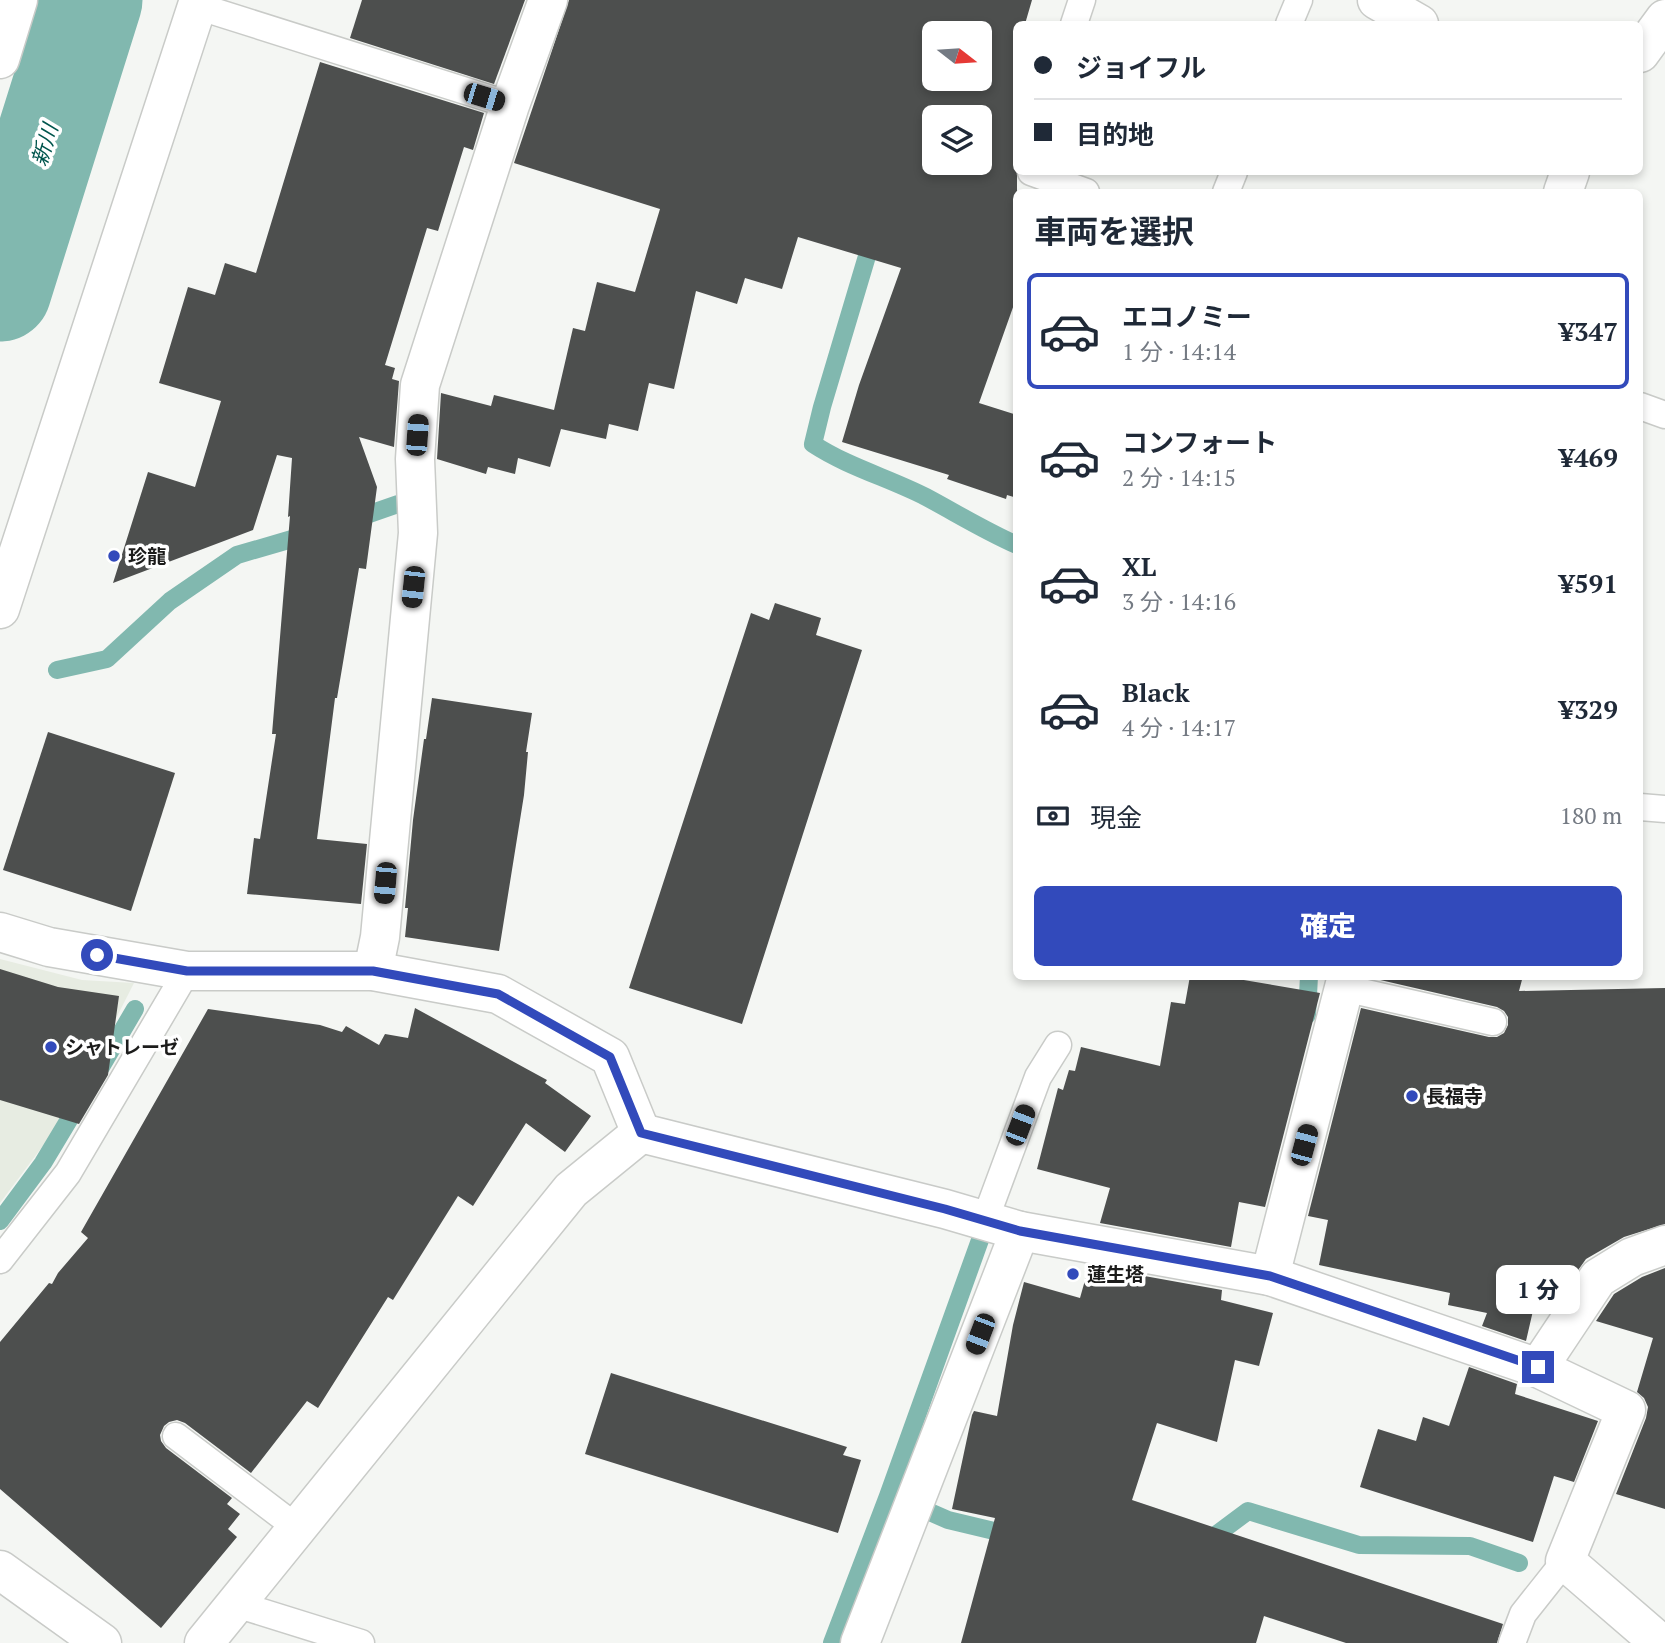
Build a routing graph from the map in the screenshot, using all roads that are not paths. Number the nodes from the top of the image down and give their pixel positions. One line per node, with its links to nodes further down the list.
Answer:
1 (18, 0): 10 (street)
2 (548, 0): 11 (street)
3 (1082, 0): 7 (lane)
4 (1299, 0): 8 (lane)
5 (1377, 0): 9 (street)
6 (198, 3): 11 (lane); 16 (street)
7 (1075, 21)
8 (1290, 21)
9 (1414, 21)
10 (0, 59)
11 (510, 105): 21 (street)
12 (1039, 175): 13 (lane)
13 (1078, 189)
14 (1643, 407): 15 (lane)
15 (1665, 415)
16 (0, 609)
17 (1643, 807): 18 (lane)
18 (1665, 809)
19 (0, 932): 20 (street)
20 (187, 971): 21 (street); 28 (lane)
21 (373, 971): 25 (street)
22 (1345, 982): 23 (lane); 29 (street)
23 (1493, 1022)
24 (1058, 1045): 26 (lane)
25 (641, 1133): 26 (street); 32 (street)
26 (1002, 1226): 29 (street); 40 (street)
27 (1665, 1245): 30 (street)
28 (0, 1260)
29 (1270, 1276): 30 (street)
30 (1538, 1367): 33 (street)
31 (176, 1436): 32 (lane)
32 (296, 1527): 36 (street)
33 (1566, 1561): 41 (lane); 42 (street)
34 (0, 1570): 35 (street)
35 (16, 1596): 37 (street)
36 (236, 1604): 38 (street); 39 (lane)
37 (102, 1643)
38 (204, 1643)
39 (361, 1643)
40 (860, 1643)
41 (1512, 1643)
42 (1660, 1643)

